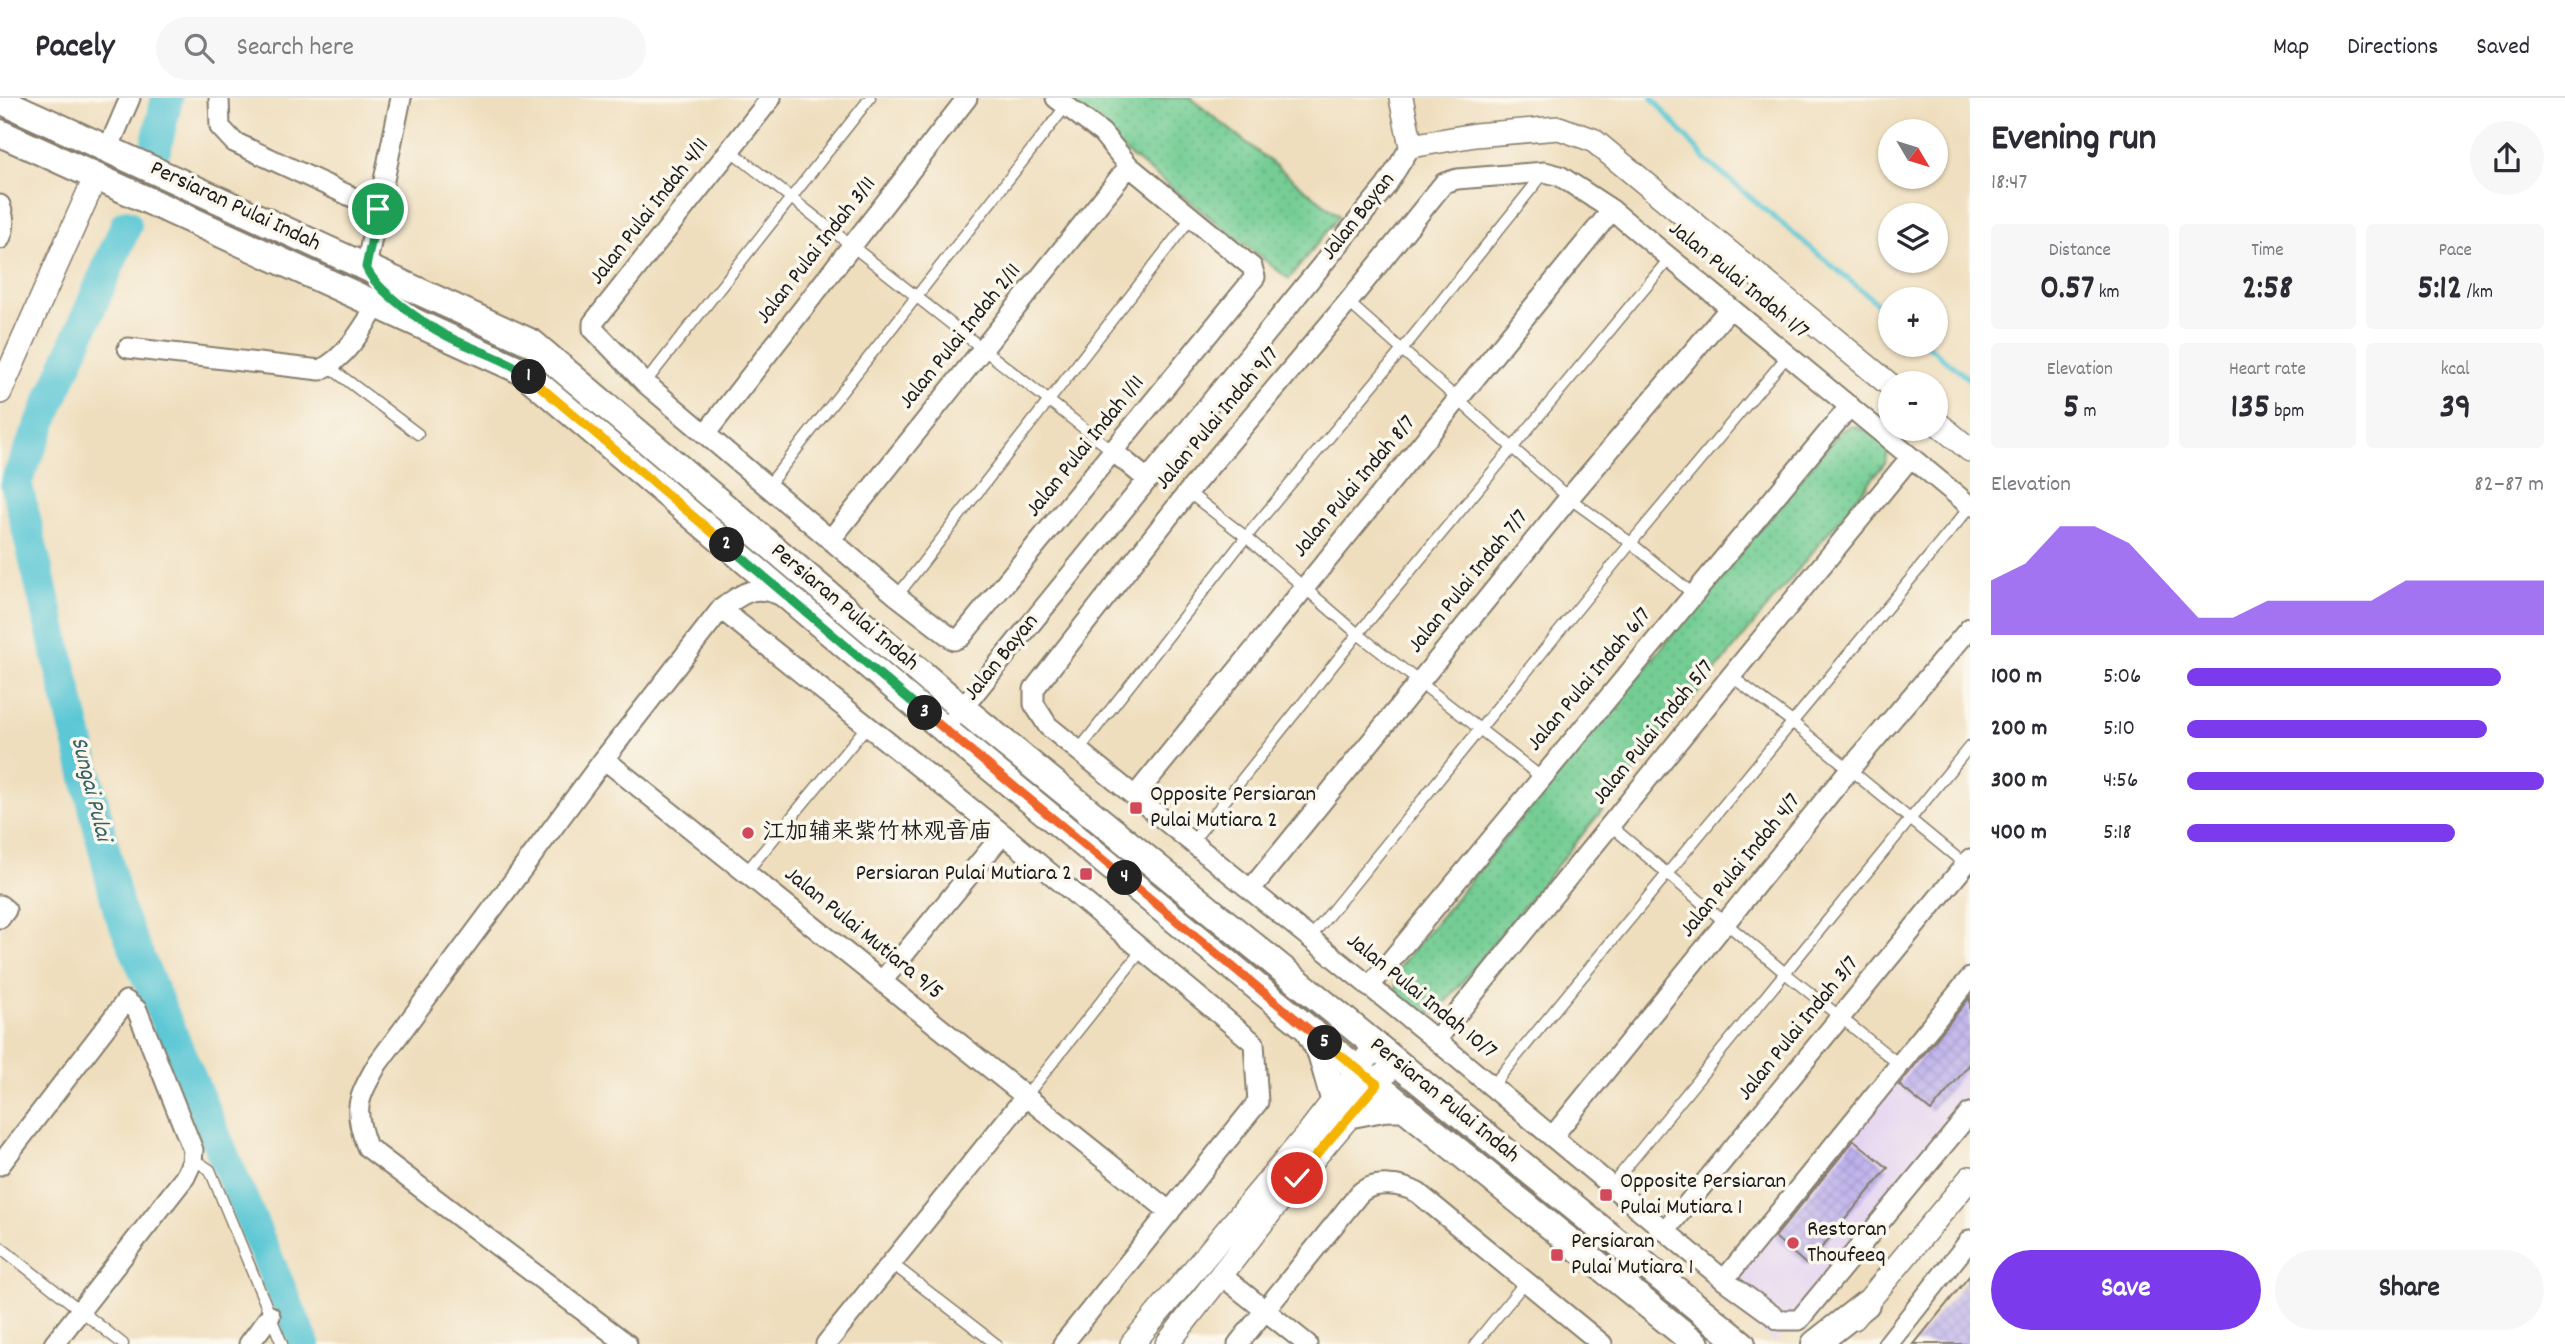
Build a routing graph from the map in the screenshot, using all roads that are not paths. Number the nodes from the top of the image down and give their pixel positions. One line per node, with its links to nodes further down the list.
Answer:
1 (130, 98): 12 (street)
2 (219, 98): 20 (street)
3 (401, 98): 20 (street)
4 (771, 98): 13 (street, Jalan Pulai Indah 4/11)
5 (870, 98): 18 (lane)
6 (967, 98): 24 (street, Jalan Pulai Indah 3/11)
7 (1401, 98): 11 (street)
8 (0, 100): 12 (main road, Persiaran Pulai Indah)
9 (1061, 102): 14 (street); 28 (lane)
10 (0, 133): 16 (main road, Persiaran Pulai Indah)
11 (1411, 146): 38 (street); 53 (street, Jalan Bayan)
12 (108, 149): 27 (main road, Persiaran Pulai Indah)
13 (730, 150): 18 (lane); 39 (street, Jalan Pulai Indah 4/11)
14 (1129, 166): 22 (street); 34 (street, Jalan Pulai Indah 2/11)
15 (1545, 172): 17 (street, Jalan Pulai Indah 1/7); 21 (street, Jalan Pulai Indah 1/7); 35 (lane)
16 (96, 176): 25 (main road, Persiaran Pulai Indah); 40 (street)
17 (1444, 183): 29 (street, Jalan Pulai Indah 9/7)
18 (791, 199): 24 (lane); 39 (lane)
19 (0, 205): 23 (street)
20 (378, 209): 27 (street)
21 (1612, 210): 26 (street, Jalan Pulai Indah 1/7); 42 (street, Jalan Pulai Indah 8/7)
22 (1191, 218): 41 (lane); 51 (street, Jalan Pulai Indah 1/11)
23 (0, 239)
24 (852, 247): 28 (lane); 46 (street, Jalan Pulai Indah 3/11)
25 (264, 252): 27 (main road); 30 (main road, Persiaran Pulai Indah)
26 (1670, 258): 31 (street, Jalan Pulai Indah 1/7); 49 (lane)
27 (366, 267): 32 (main road); 71 (main road, Persiaran Pulai Indah)
28 (916, 297): 34 (lane); 54 (lane)
29 (1348, 302): 35 (lane); 55 (street, Jalan Pulai Indah 9/7)
30 (377, 305): 32 (main road, Persiaran Pulai Indah); 37 (street)
31 (1730, 308): 36 (street, Jalan Pulai Indah 1/7); 56 (street, Jalan Pulai Indah 7/7)
32 (444, 335): 64 (main road, Persiaran Pulai Indah)
33 (128, 348): 37 (street)
34 (983, 349): 41 (lane); 59 (street, Jalan Pulai Indah 2/11)
35 (1402, 350): 42 (lane); 58 (lane)
36 (1789, 354): 43 (street, Jalan Pulai Indah 1/7); 60 (lane)
37 (327, 366): 47 (lane)
38 (1878, 375)
39 (645, 383): 46 (street)
40 (0, 392)
41 (1048, 399): 51 (lane); 63 (lane)
42 (1458, 401): 49 (lane); 61 (street, Jalan Pulai Indah 8/7)
43 (1850, 406): 44 (street, Jalan Pulai Indah 1/7); 62 (street, Jalan Pulai Indah 6/7)
44 (1878, 423)
45 (1948, 432): 50 (street)
46 (706, 433): 54 (street)
47 (418, 434)
48 (1896, 441): 52 (street, Jalan Pulai Indah 1/7)
49 (1512, 447): 56 (lane); 67 (lane)
50 (1970, 450)
51 (1114, 452): 53 (street); 63 (street, Jalan Pulai Indah 1/11)
52 (1910, 458): 57 (street, Jalan Pulai Indah 1/7); 68 (street, Jalan Pulai Indah 5/7)
53 (1148, 480): 71 (street, Jalan Bayan)
54 (768, 487): 59 (street)
55 (1188, 492): 58 (lane); 70 (street, Jalan Pulai Indah 9/7)
56 (1569, 498): 60 (lane); 69 (street, Jalan Pulai Indah 7/7)
57 (1970, 506): 72 (lane)
58 (1246, 537): 61 (lane); 77 (lane)
59 (831, 539): 63 (street)
60 (1631, 543): 62 (lane); 75 (lane)
61 (1303, 587): 67 (lane); 81 (street, Jalan Pulai Indah 8/7)
62 (1693, 594): 80 (street, Jalan Pulai Indah 6/7)
63 (897, 596)
64 (793, 600): 65 (street); 74 (main road, Persiaran Pulai Indah)
65 (721, 608): 73 (street); 78 (street)
66 (1970, 628): 79 (street, Jalan Pulai Indah 4/7)
67 (1358, 634): 69 (lane); 85 (lane)
68 (1731, 676): 72 (lane); 83 (street, Jalan Pulai Indah 5/7)
69 (1419, 683): 75 (lane); 89 (street, Jalan Pulai Indah 7/7)
70 (1034, 689): 77 (street, Jalan Pulai Indah 10/7)
71 (962, 708): 74 (street, Jalan Bayan); 100 (main road, Persiaran Pulai Indah)
72 (1791, 722): 79 (lane); 88 (lane)
73 (868, 724): 84 (street); 87 (lane)
74 (945, 730): 98 (main road, Persiaran Pulai Indah)
75 (1479, 731): 80 (lane); 91 (lane)
76 (1970, 746): 82 (lane)
77 (1077, 751): 81 (street, Jalan Pulai Indah 10/7)
78 (604, 759): 87 (street, Jalan Pulai Mutiara 9/5); 130 (street)
79 (1849, 770): 82 (lane); 90 (street, Jalan Pulai Indah 4/7)
80 (1541, 777): 96 (street, Jalan Pulai Indah 6/7)
81 (1135, 796): 85 (street, Jalan Pulai Indah 10/7)
82 (1910, 818): 86 (lane); 93 (lane)
83 (1611, 826): 88 (lane); 99 (street, Jalan Pulai Indah 5/7)
84 (1003, 834): 92 (street); 95 (street)
85 (1192, 842): 89 (street, Jalan Pulai Indah 10/7)
86 (1968, 864): 97 (street, Jalan Pulai Indah 3/7)
87 (747, 872): 95 (street, Jalan Pulai Mutiara 9/5)
88 (1667, 874): 90 (lane); 103 (lane)
89 (1251, 889): 91 (street, Jalan Pulai Indah 10/7)
90 (1727, 923): 93 (lane); 108 (street, Jalan Pulai Indah 4/7)
91 (1310, 938): 96 (street, Jalan Pulai Indah 10/7)
92 (1142, 950): 104 (lane); 113 (street)
93 (1785, 973): 97 (lane); 112 (lane)
94 (1970, 978): 101 (street)
95 (883, 981): 104 (street, Jalan Pulai Mutiara 9/5)
96 (1369, 987): 99 (street, Jalan Pulai Indah 10/7)
97 (1842, 1017): 101 (lane); 114 (street, Jalan Pulai Indah 3/7)
98 (1308, 1029): 102 (main road, Persiaran Pulai Indah); 105 (main road)
99 (1436, 1040): 103 (street, Jalan Pulai Indah 10/7)
100 (1386, 1054): 102 (street); 125 (main road, Persiaran Pulai Indah)
101 (1900, 1065): 119 (street)
102 (1367, 1077): 105 (street); 106 (main road, Persiaran Pulai Indah)
103 (1492, 1086): 108 (street, Jalan Pulai Indah 10/7)
104 (1026, 1096): 113 (street, Jalan Pulai Mutiara 9/5); 117 (street)
105 (1343, 1106): 106 (main road); 118 (street); 134 (street)
106 (1405, 1107): 140 (main road, Persiaran Pulai Indah)
107 (1970, 1113): 119 (street, Jalan Pulai Indah 10/7)
108 (1553, 1136): 112 (street, Jalan Pulai Indah 10/7)
109 (192, 1162): 110 (street); 122 (street); 124 (lane)
110 (0, 1165)
111 (1970, 1178): 121 (street)
112 (1611, 1186): 114 (street, Jalan Pulai Indah 10/7)
113 (1170, 1212): 133 (street)
114 (1666, 1230): 119 (street, Jalan Pulai Indah 10/7)
115 (1970, 1240): 146 (street)
116 (0, 1247): 122 (lane)
117 (890, 1262): 131 (street); 132 (lane)
118 (1221, 1275): 123 (street); 135 (street)
119 (1724, 1280)
120 (1526, 1281): 123 (street); 138 (lane); 139 (street)
121 (1866, 1304): 143 (main road); 144 (street); 145 (main road)
122 (79, 1310): 126 (street); 127 (lane)
123 (1265, 1311): 136 (street); 137 (street)
124 (271, 1316): 128 (street); 129 (lane)
125 (1720, 1326): 141 (main road, Persiaran Pulai Indah); 142 (main road)
126 (54, 1344)
127 (123, 1344)
128 (249, 1344)
129 (282, 1344)
130 (627, 1344)
131 (826, 1344)
132 (996, 1344)
133 (1063, 1344)
134 (1132, 1344)
135 (1167, 1344)
136 (1238, 1344)
137 (1307, 1344)
138 (1475, 1344)
139 (1602, 1344)
140 (1696, 1344)
141 (1742, 1344)
142 (1751, 1344)
143 (1815, 1344)
144 (1833, 1344)
145 (1845, 1344)
146 (1888, 1344)

